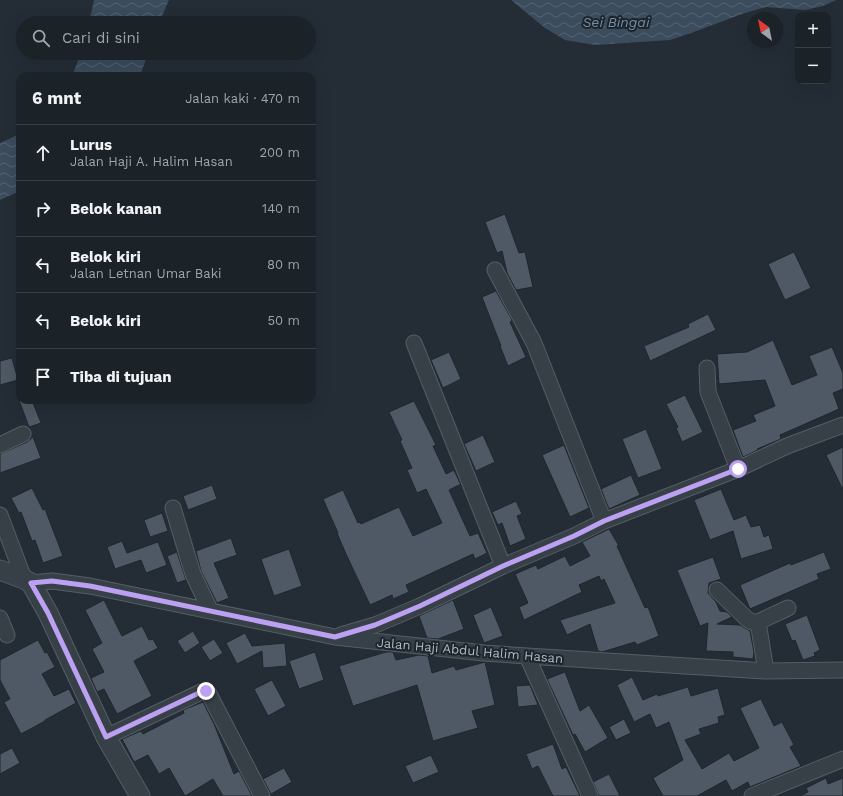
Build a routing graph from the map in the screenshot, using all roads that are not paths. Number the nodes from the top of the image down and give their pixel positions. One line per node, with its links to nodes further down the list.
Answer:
1 (495, 270): 10 (street)
2 (414, 343): 11 (street)
3 (707, 368): 7 (street)
4 (843, 425): 7 (street)
5 (23, 434): 6 (street)
6 (0, 445)
7 (738, 469): 10 (street)
8 (173, 508): 16 (street)
9 (0, 515): 13 (street)
10 (604, 521): 11 (street)
11 (503, 566): 20 (street)
12 (0, 570): 13 (street)
13 (27, 581): 16 (street, Jalan Haji Abdul Halim Hasan); 24 (street)
14 (717, 590): 18 (street)
15 (788, 608): 18 (street)
16 (210, 610): 20 (street, Jalan Haji Abdul Halim Hasan)
17 (0, 618): 19 (street)
18 (758, 622): 23 (street)
19 (7, 635)
20 (335, 637): 21 (street, Jalan Haji Abdul Halim Hasan)
21 (527, 656): 23 (street, Jalan Haji Abdul Halim Hasan); 28 (street)
22 (843, 670): 23 (street, Jalan Haji Abdul Halim Hasan)
23 (766, 671)
24 (106, 737): 26 (street); 27 (street)
25 (843, 759): 29 (street)
26 (140, 796)
27 (262, 796)
28 (590, 796)
29 (752, 796)

